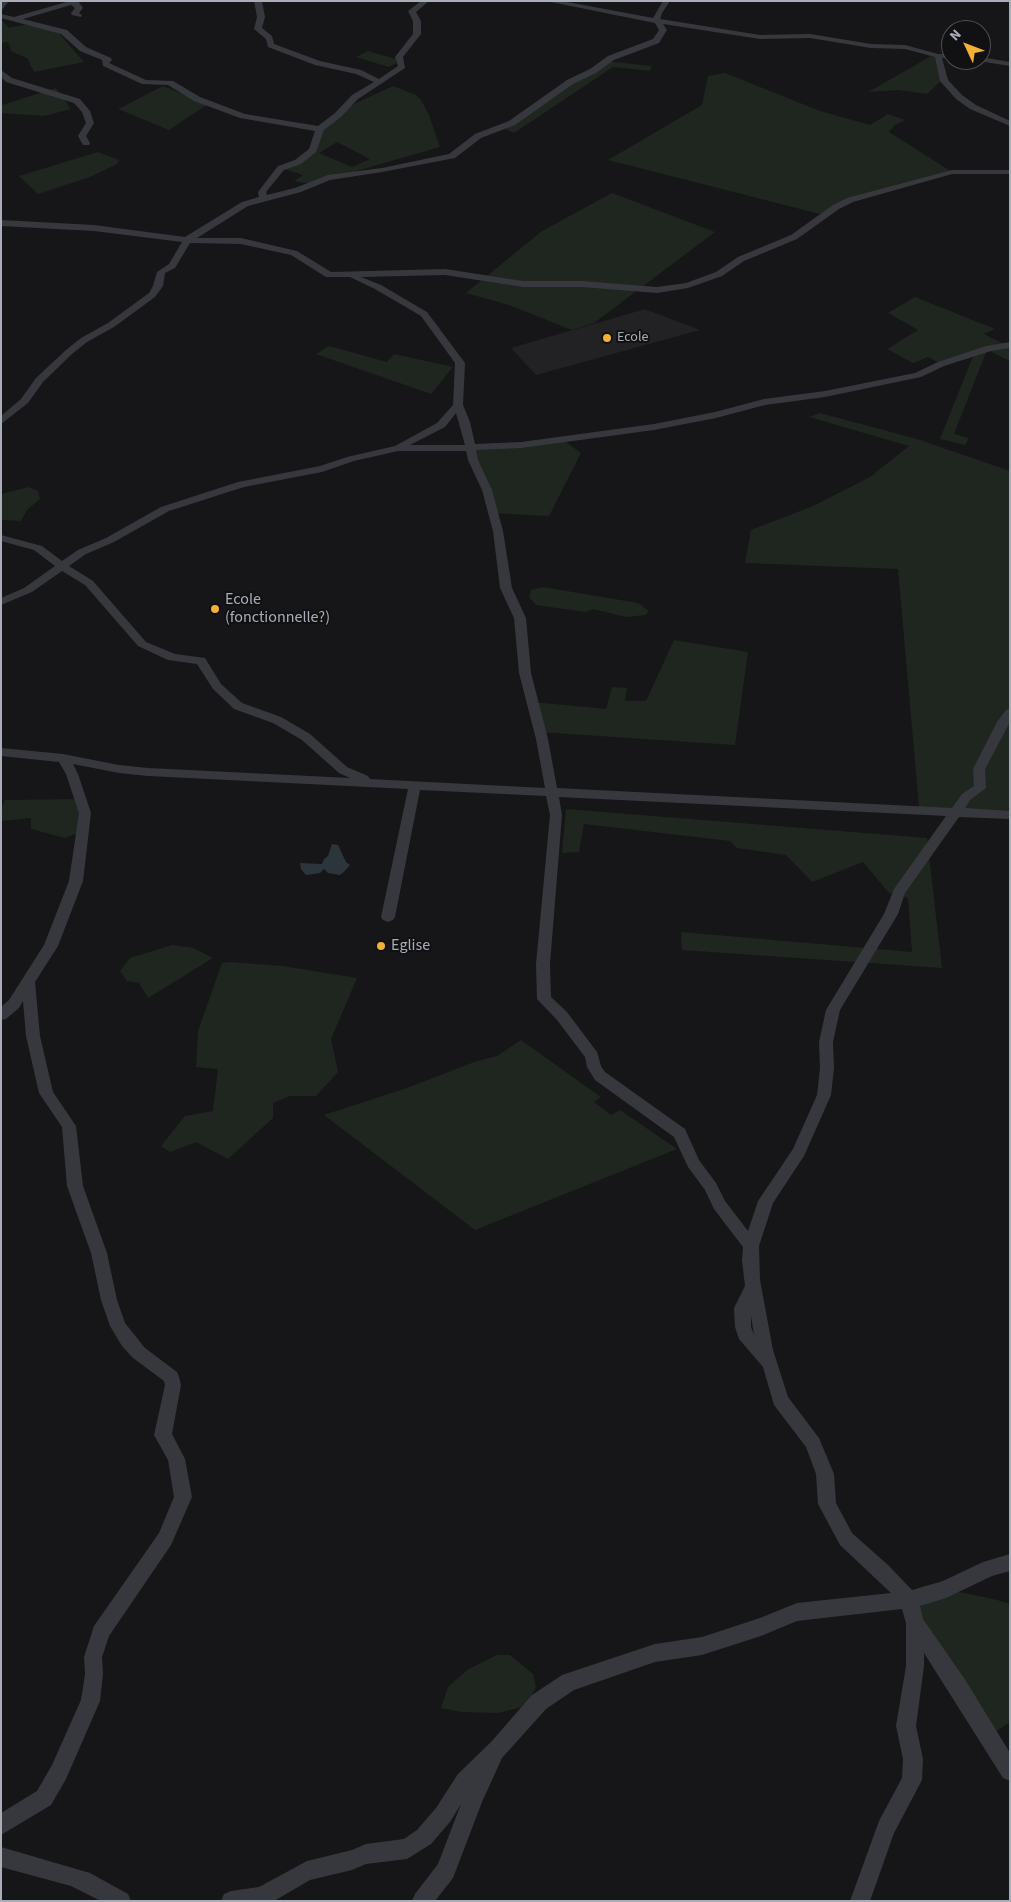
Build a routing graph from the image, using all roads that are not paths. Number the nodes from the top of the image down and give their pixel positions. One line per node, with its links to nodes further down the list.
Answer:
1 (6, 1): 6 (street)
2 (258, 1): 17 (street)
3 (426, 1): 17 (street)
4 (549, 1): 10 (street)
5 (667, 1): 10 (street)
6 (1, 10)
7 (1, 16): 9 (street)
8 (75, 17): 9 (street)
9 (14, 20): 12 (street)
10 (658, 21): 13 (street); 22 (street)
11 (63, 23): 12 (street)
12 (55, 29): 19 (street)
13 (938, 56): 18 (street)
14 (991, 61): 15 (street)
15 (1010, 64)
16 (1, 72): 20 (street)
17 (380, 82): 19 (street)
18 (1010, 124)
19 (320, 129): 22 (street)
20 (86, 143)
21 (1010, 172): 25 (street)
22 (264, 198): 24 (street)
23 (1, 223): 24 (street)
24 (187, 240): 25 (street); 28 (street)
25 (344, 275): 27 (street)
26 (1010, 345): 29 (street)
27 (458, 405): 29 (street); 30 (street)
28 (1, 421)
29 (470, 447): 30 (street); 39 (street)
30 (398, 448): 32 (street)
31 (1, 538): 32 (street)
32 (61, 566): 33 (street); 37 (street)
33 (1, 602)
34 (1010, 713): 40 (street)
35 (1, 752): 36 (street)
36 (63, 758): 37 (street); 43 (street)
37 (382, 784): 38 (street)
38 (415, 785): 39 (street); 42 (street)
39 (552, 793): 40 (street); 45 (street)
40 (956, 812): 41 (street); 45 (street)
41 (1010, 815)
42 (388, 917)
43 (29, 983): 44 (street); 51 (street)
44 (1, 1015)
45 (752, 1246): 47 (street)
46 (1010, 1562): 47 (street)
47 (909, 1600): 48 (street); 49 (street)
48 (915, 1623): 50 (street); 57 (street)
49 (498, 1749): 53 (street); 56 (street)
50 (1010, 1771)
51 (1, 1824)
52 (1, 1857): 54 (street)
53 (267, 1899): 55 (street)
54 (121, 1901)
55 (231, 1901)
56 (422, 1901)
57 (860, 1901)

